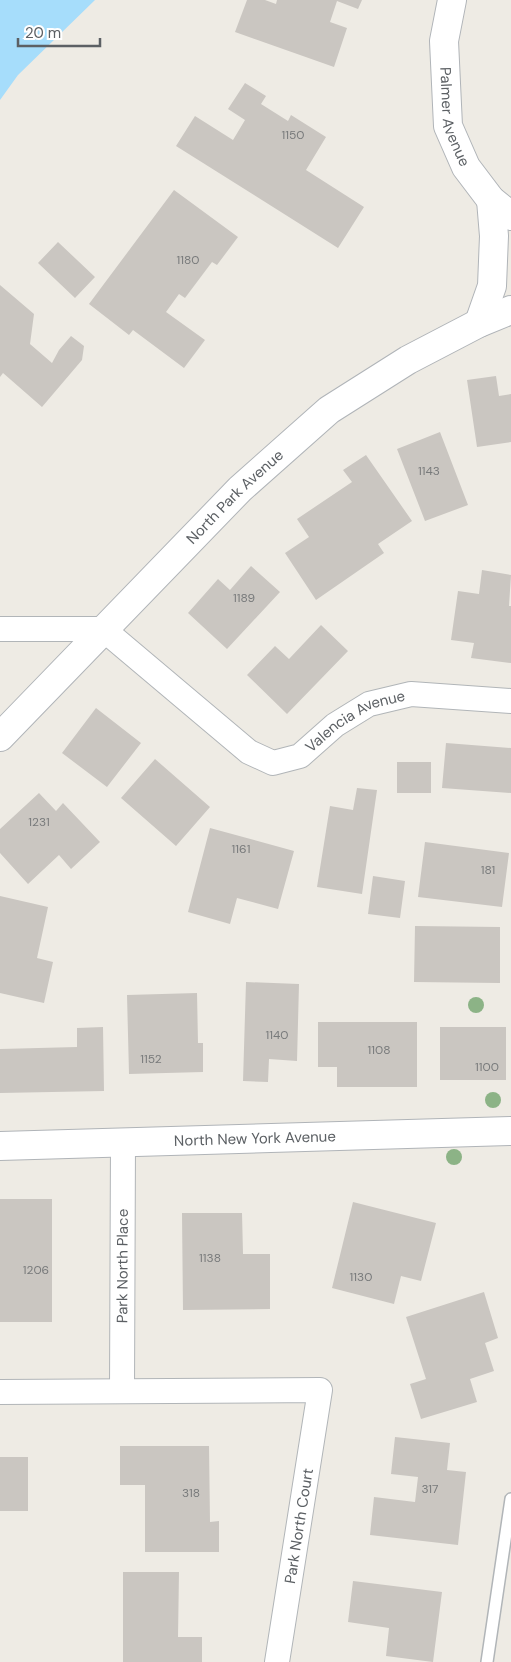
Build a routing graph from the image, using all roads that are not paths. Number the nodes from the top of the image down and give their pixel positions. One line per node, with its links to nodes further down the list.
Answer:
1 (452, 0): 2 (street, Palmer Avenue)
2 (501, 208): 4 (street)
3 (511, 310): 4 (street, North Park Avenue)
4 (479, 322): 6 (street, North Park Avenue)
5 (0, 629): 6 (street)
6 (103, 629): 7 (street, Valencia Avenue); 8 (street, North Park Avenue)
7 (511, 701)
8 (0, 737)
9 (511, 1131): 10 (street, North New York Avenue)
10 (123, 1142): 11 (street, North New York Avenue); 12 (street, Park North Place)
11 (0, 1146)
12 (122, 1391): 13 (street); 15 (street, Park North Court)
13 (0, 1392)
14 (511, 1499): 16 (lane)
15 (277, 1662)
16 (488, 1662)

